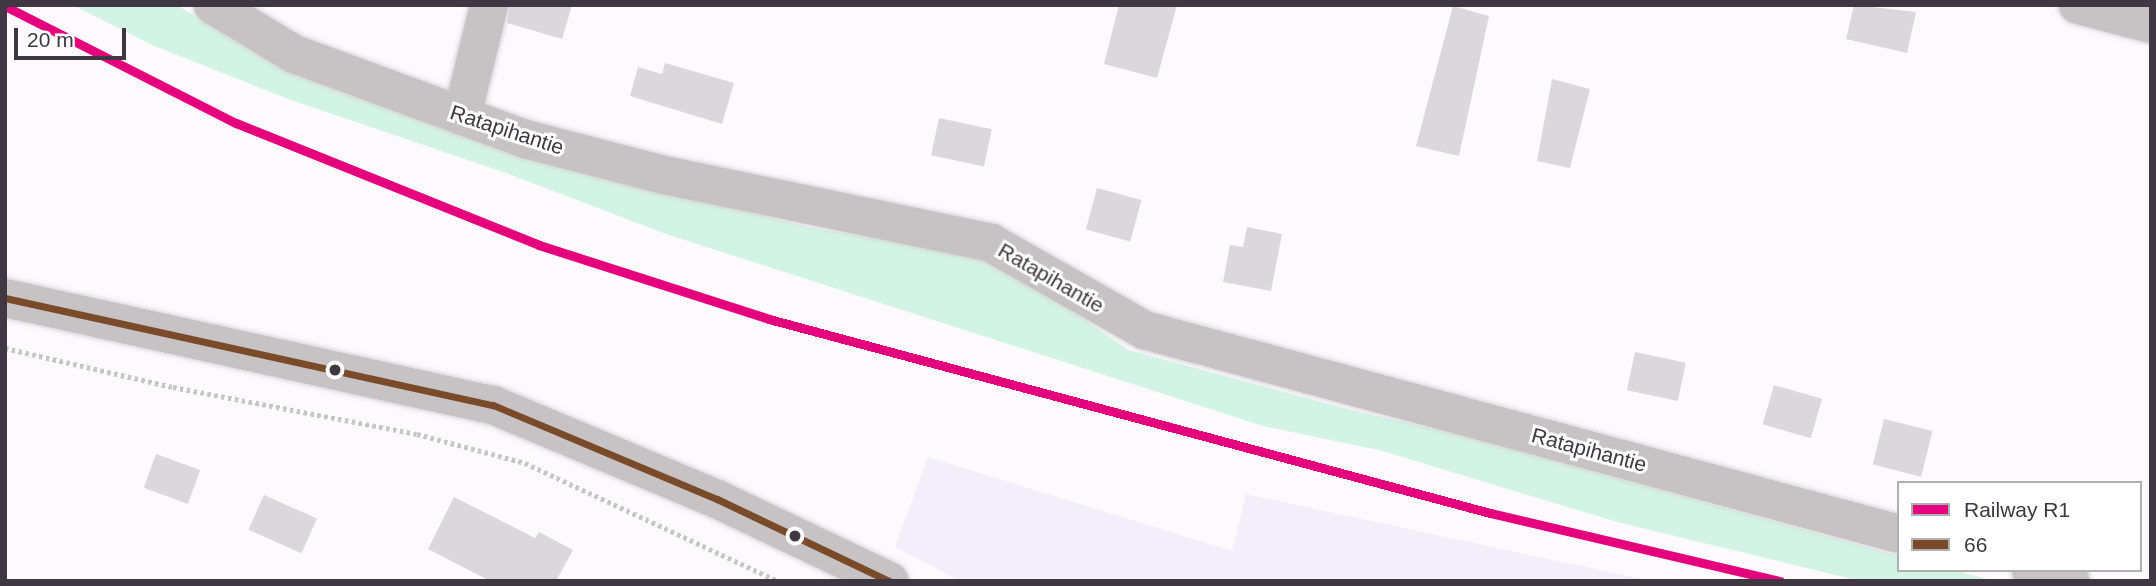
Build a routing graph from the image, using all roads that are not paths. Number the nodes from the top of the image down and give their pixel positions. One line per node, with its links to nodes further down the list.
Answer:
1 (213, 5): 5 (street, Ratapihantie)
2 (489, 5): 5 (street)
3 (2078, 5): 4 (street)
4 (2151, 24)
5 (462, 116): 7 (street, Ratapihantie)
6 (5, 298): 9 (street)
7 (1897, 533)
8 (2038, 572): 10 (street)
9 (889, 581)
10 (2070, 581)

